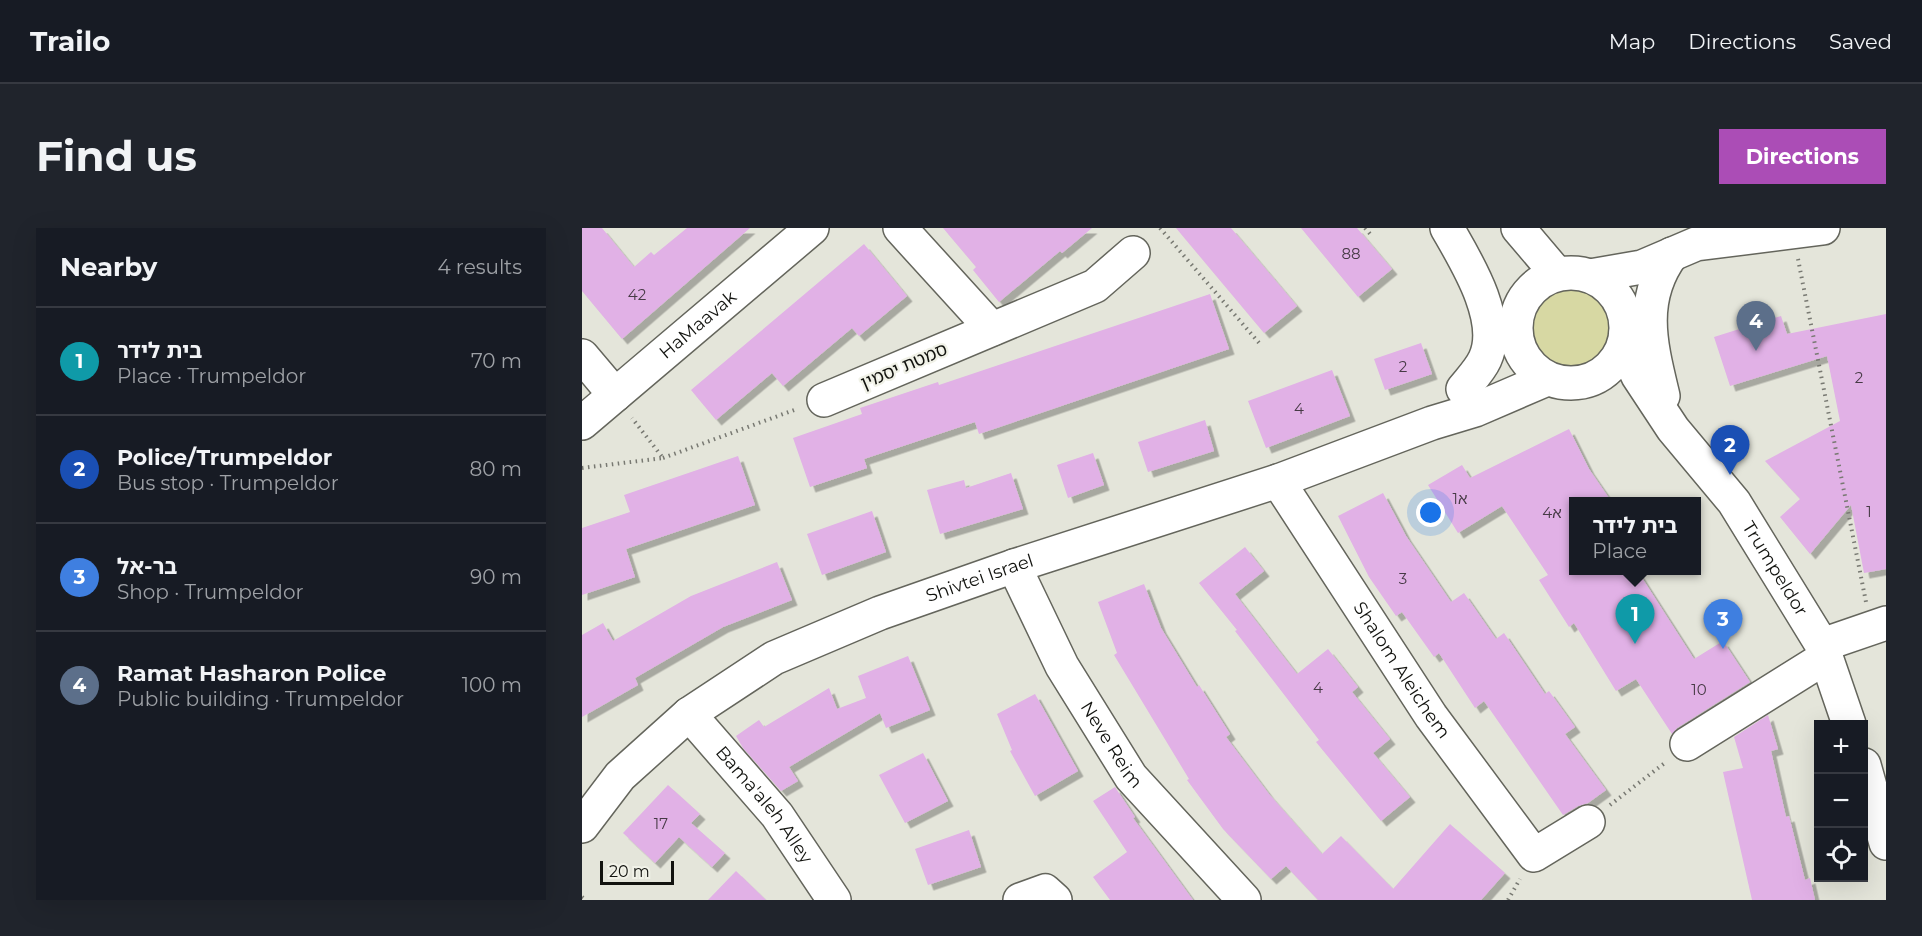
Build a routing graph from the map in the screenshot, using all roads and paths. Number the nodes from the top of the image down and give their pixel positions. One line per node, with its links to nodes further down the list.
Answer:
1 (812, 228): 24 (street, HaMaavak)
2 (900, 228): 17 (street)
3 (1160, 228): 19 (path)
4 (1365, 228): 9 (path)
5 (1447, 228): 23 (street)
6 (1455, 228): 16 (street)
7 (1518, 228): 13 (street)
8 (1808, 230): 11 (street); 33 (path)
9 (1371, 235)
10 (1133, 253): 17 (street, סמטת יסמין)
11 (1672, 254): 12 (street); 28 (street)
12 (1642, 267): 14 (street); 15 (street)
13 (1557, 274): 14 (street); 16 (street)
14 (1590, 276): 15 (street)
15 (1619, 301): 18 (street)
16 (1518, 320): 21 (street); 23 (street, Shivtei Israel)
17 (992, 329): 25 (street, סמטת יסמין)
18 (1626, 333): 22 (street); 28 (street, Trumpeldor)
19 (1260, 344)
20 (582, 356): 24 (street)
21 (1547, 378): 22 (street); 27 (street, Shivtei Israel)
22 (1579, 383): 28 (street, Trumpeldor)
23 (1463, 389): 27 (street, Shivtei Israel)
24 (615, 395): 26 (street, HaMaavak); 29 (path)
25 (824, 400): 29 (path)
26 (582, 423)
27 (1432, 423): 31 (street, Shivtei Israel)
28 (1673, 429): 34 (street, Trumpeldor)
29 (663, 458): 30 (path)
30 (582, 468)
31 (1278, 481): 32 (street, Shivtei Israel); 39 (street, Shalom Aleichem)
32 (1014, 566): 35 (street, Shivtei Israel); 45 (street, Neve Reim)
33 (1879, 625): 34 (street)
34 (1824, 651): 36 (street, Trumpeldor); 37 (street)
35 (689, 714): 40 (street, Shivtei Israel); 44 (street, Bama'aleh Alley)
36 (1849, 720)
37 (1687, 744): 39 (path)
38 (1866, 774): 41 (street)
39 (1588, 822)
40 (582, 826)
41 (1886, 843)
42 (582, 897): 43 (path)
43 (586, 900)
44 (834, 900)
45 (1244, 900)

